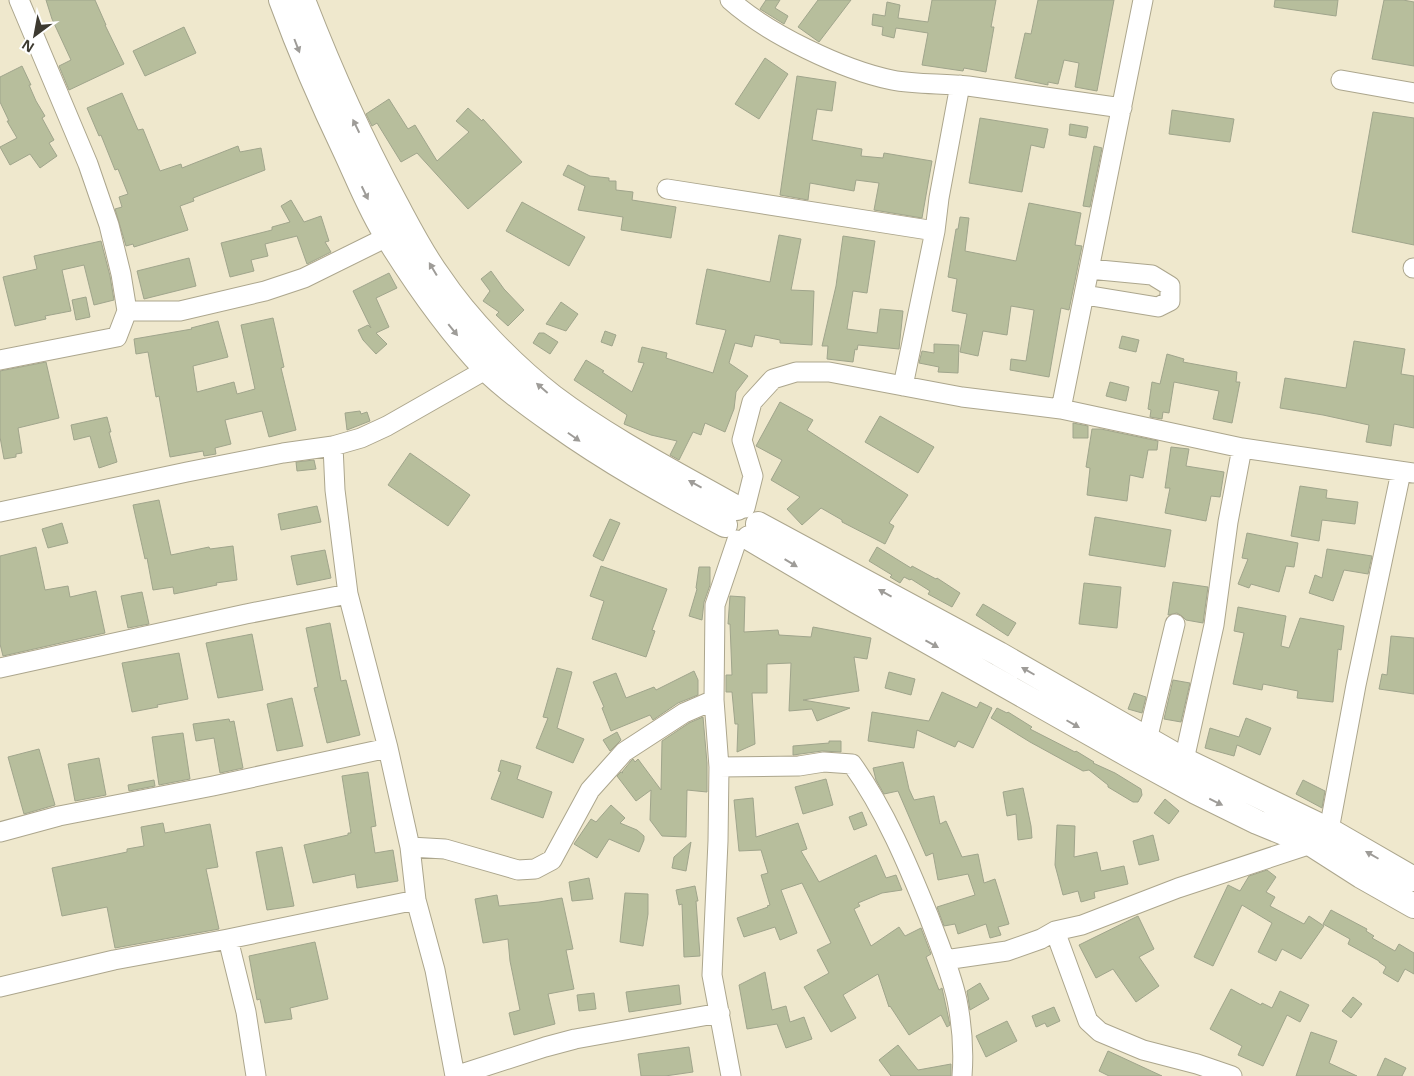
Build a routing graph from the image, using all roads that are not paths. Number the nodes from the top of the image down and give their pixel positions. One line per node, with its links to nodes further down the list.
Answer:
1 (19, 0): 15 (street)
2 (280, 0): 12 (main road, one-way to 12)
3 (303, 0): 24 (main road, one-way to 3)
4 (730, 0): 7 (street)
5 (1143, 0): 9 (street)
6 (1341, 80): 8 (street)
7 (960, 85): 9 (street); 11 (street)
8 (1414, 93)
9 (1122, 108): 13 (street)
10 (667, 189): 11 (street)
11 (934, 232): 18 (street)
12 (387, 237): 15 (street); 17 (main road, one-way to 17)
13 (1089, 269): 14 (street); 14 (street)
14 (1085, 295): 19 (street)
15 (127, 311): 16 (street)
16 (2, 354)
17 (486, 369): 20 (street); 24 (main road, one-way to 24)
18 (903, 386): 19 (street); 24 (street)
19 (1061, 409): 21 (street)
20 (333, 446): 23 (street); 25 (street)
21 (1242, 448): 22 (street); 31 (street)
22 (1407, 472): 34 (street)
23 (0, 512)
24 (742, 524): 28 (street); 29 (main road, one-way to 24); 34 (main road, one-way to 34)
25 (348, 594): 27 (street); 30 (street)
26 (1175, 624): 29 (street)
27 (0, 668)
28 (714, 700): 32 (street); 35 (street)
29 (1147, 740): 31 (main road)
30 (388, 748): 33 (street); 35 (street)
31 (1184, 760): 34 (main road)
32 (719, 767): 41 (street); 43 (street)
33 (0, 832)
34 (1320, 837): 36 (main road, one-way to 34); 38 (main road); 39 (street)
35 (410, 847): 37 (street)
36 (1414, 879)
37 (416, 900): 40 (street); 45 (street)
38 (1414, 906)
39 (1055, 931): 41 (street); 48 (street)
40 (228, 939): 42 (street); 44 (street)
41 (945, 960): 47 (street)
42 (0, 987)
43 (720, 1013): 45 (street); 46 (street)
44 (256, 1076)
45 (455, 1076)
46 (731, 1076)
47 (962, 1076)
48 (1232, 1076)

